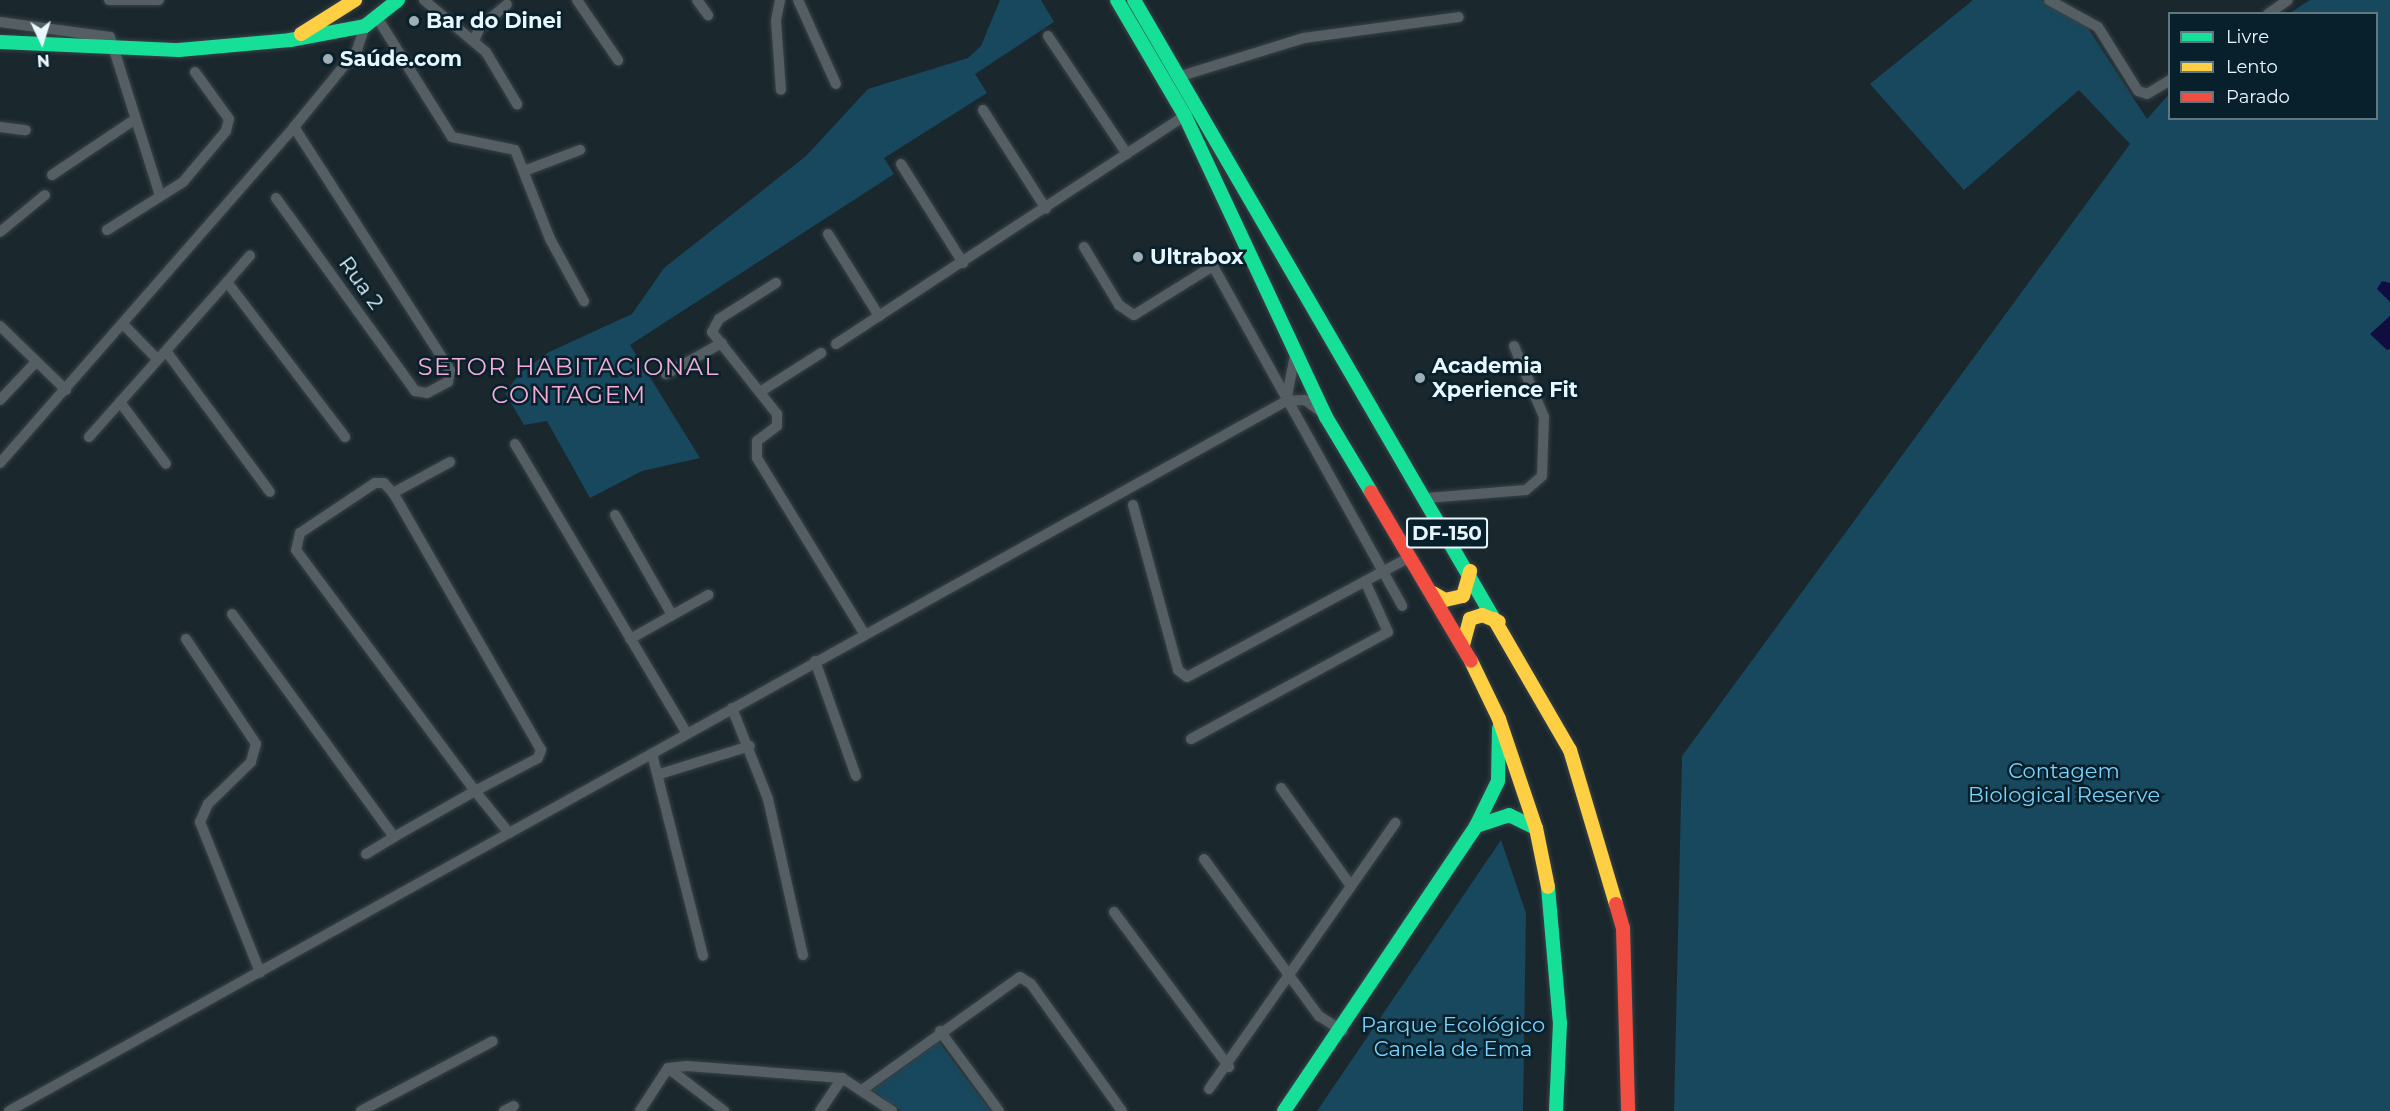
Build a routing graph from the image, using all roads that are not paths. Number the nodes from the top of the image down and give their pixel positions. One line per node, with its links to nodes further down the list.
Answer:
1 (109, 0): 2 (street)
2 (132, 0): 3 (street)
3 (159, 0)
4 (356, 0): 17 (main road)
5 (378, 0): 20 (main road)
6 (398, 0): 20 (main road)
7 (424, 0): 27 (street)
8 (578, 0): 31 (street)
9 (697, 0): 19 (street)
10 (780, 0): 36 (street)
11 (798, 0): 35 (street)
12 (1117, 0): 39 (main road, DF-150)
13 (1134, 0): 33 (main road, DF-150)
14 (2288, 0): 18 (street)
15 (2057, 2): 34 (street)
16 (507, 4): 27 (street)
17 (338, 12): 24 (main road); 26 (main road)
18 (2271, 12)
19 (708, 15)
20 (380, 17): 23 (main road); 47 (street)
21 (1459, 17): 33 (street)
22 (0, 22): 29 (street)
23 (365, 26): 24 (main road); 30 (street)
24 (345, 32): 26 (main road); 30 (street)
25 (1048, 36): 45 (street)
26 (291, 40): 29 (main road)
27 (474, 41): 37 (street)
28 (0, 42): 29 (main road)
29 (113, 50): 40 (street)
30 (357, 50): 42 (street)
31 (618, 60)
32 (195, 72): 50 (street)
33 (1181, 76): 88 (main road, DF-150)
34 (2168, 81)
35 (837, 84)
36 (781, 90)
37 (517, 104)
38 (983, 110): 52 (street)
39 (1185, 116): 45 (street); 70 (main road, DF-150)
40 (134, 120): 48 (street); 50 (street)
41 (0, 127): 43 (street)
42 (294, 127): 51 (street, Rua 2); 63 (street)
43 (26, 130)
44 (580, 150): 47 (street)
45 (1127, 154): 52 (street)
46 (901, 164): 58 (street)
47 (524, 171): 61 (street)
48 (52, 175)
49 (45, 195): 54 (street)
50 (160, 196): 53 (street)
51 (276, 198)
52 (1046, 209): 58 (street)
53 (107, 230)
54 (0, 232)
55 (828, 234): 62 (street)
56 (1084, 247): 77 (street)
57 (250, 256): 59 (street)
58 (963, 263): 62 (street)
59 (227, 282): 68 (street); 81 (street)
60 (776, 283): 65 (street)
61 (584, 301)
62 (879, 316): 66 (street)
63 (123, 324): 71 (street); 74 (street)
64 (0, 326): 72 (street)
65 (722, 343): 73 (street); 75 (street)
66 (836, 344)
67 (1514, 346): 88 (street)
68 (166, 351): 71 (street); 86 (street)
69 (821, 353): 75 (street)
70 (1295, 354): 77 (street); 79 (main road, DF-150)
71 (157, 359): 78 (street)
72 (34, 364): 74 (street); 76 (street)
73 (666, 374)
74 (66, 390): 84 (street)
75 (763, 390): 101 (street)
76 (0, 400)
77 (1286, 401): 79 (street); 93 (street); 101 (street)
78 (120, 402): 80 (street); 85 (street)
79 (1326, 417): 91 (main road, DF-150)
80 (88, 437)
81 (345, 437)
82 (515, 444): 103 (street)
83 (450, 462): 87 (street)
84 (0, 464)
85 (166, 464)
86 (270, 492)
87 (393, 493): 115 (street); 115 (street)
88 (1427, 498): 92 (main road, DF-150)
89 (1133, 505): 94 (street)
90 (615, 515): 99 (street)
91 (1410, 556): 93 (street); 95 (main road, DF-150)
92 (1470, 571): 95 (main road); 100 (main road, DF-150)
93 (1382, 572): 94 (street); 97 (street)
94 (1365, 581): 109 (street)
95 (1433, 593): 104 (main road, DF-150)
96 (708, 595): 99 (street)
97 (1402, 606)
98 (232, 614): 120 (street)
99 (672, 615): 103 (street)
100 (1499, 622): 104 (main road); 147 (main road, DF-150)
101 (864, 633): 105 (street)
102 (186, 639): 127 (street)
103 (630, 639): 108 (street)
104 (1463, 645): 107 (main road, DF-150)
105 (815, 661): 106 (street); 113 (street)
106 (732, 708): 108 (street); 110 (street)
107 (1499, 719): 117 (main road); 118 (main road, DF-150)
108 (687, 734): 111 (street)
109 (1191, 739)
110 (750, 746): 112 (street); 125 (street)
111 (652, 754): 112 (street); 119 (street)
112 (660, 774): 126 (street)
113 (856, 776)
114 (1281, 788): 123 (street)
115 (475, 792): 119 (street); 120 (street)
116 (1395, 824): 123 (street)
117 (1476, 826): 118 (main road); 130 (main road)
118 (1536, 828): 146 (main road, DF-150)
119 (509, 833): 127 (street)
120 (394, 837): 121 (street)
121 (366, 854)
122 (1204, 859): 128 (street)
123 (1352, 886): 128 (street)
124 (1114, 912): 132 (street)
125 (803, 955)
126 (703, 956)
127 (260, 972): 137 (street)
128 (1290, 978): 130 (street); 132 (street)
129 (940, 1031): 136 (street); 143 (street); 144 (street)
130 (1343, 1031): 145 (main road)
131 (493, 1041): 138 (street)
132 (1229, 1067): 135 (street)
133 (668, 1068): 134 (street); 139 (street); 140 (street)
134 (842, 1078): 136 (street); 141 (street)
135 (1209, 1089)
136 (862, 1090): 142 (street)
137 (9, 1111)
138 (361, 1111)
139 (640, 1111)
140 (724, 1111)
141 (820, 1111)
142 (892, 1111)
143 (999, 1111)
144 (1122, 1111)
145 (1284, 1111)
146 (1556, 1111)
147 (1628, 1111)

